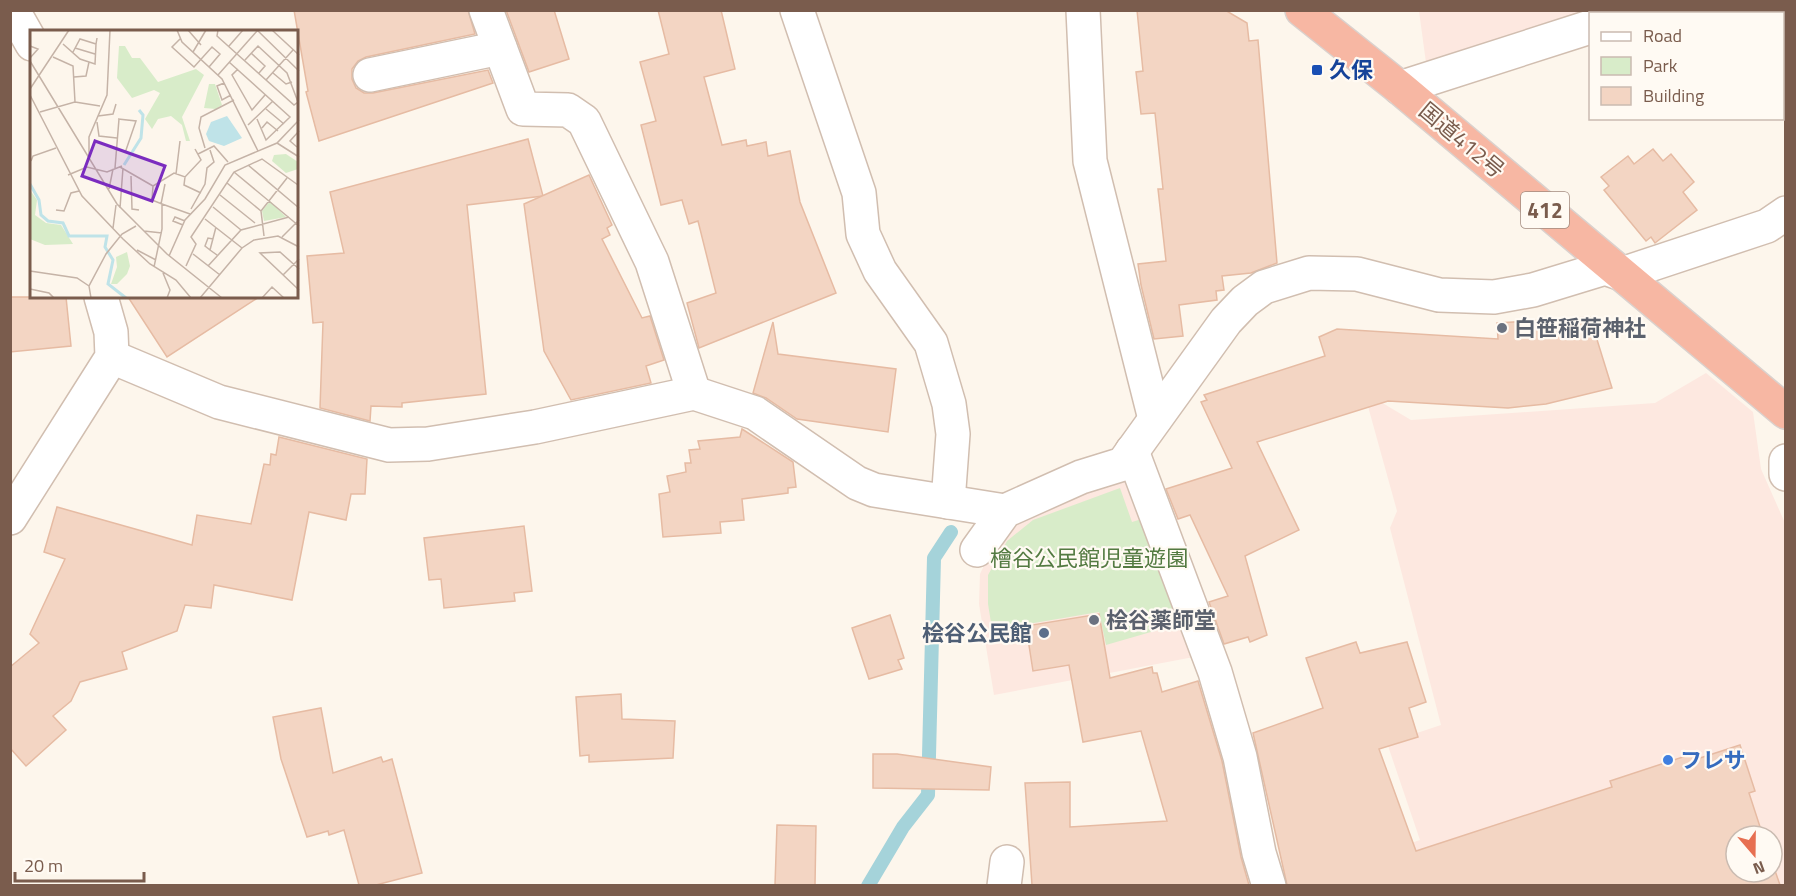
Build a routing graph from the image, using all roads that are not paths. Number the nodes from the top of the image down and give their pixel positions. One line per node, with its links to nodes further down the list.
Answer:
1 (486, 10): 8 (street)
2 (797, 10): 21 (street)
3 (1083, 10): 17 (street)
4 (1302, 10): 10 (highway, 国道412号 / 412)
5 (10, 17): 7 (street)
6 (1589, 27): 10 (street)
7 (30, 40)
8 (500, 48): 9 (street); 15 (street)
9 (370, 75)
10 (1400, 88): 12 (highway, 国道412号 / 412)
11 (1785, 213): 12 (street)
12 (1622, 274): 16 (highway, 国道412号 / 412); 17 (street)
13 (101, 298): 14 (street)
14 (112, 357): 15 (street); 23 (street)
15 (694, 393): 21 (street)
16 (1785, 412)
17 (1155, 419): 18 (street)
18 (1132, 451): 22 (street); 25 (street)
19 (1785, 460): 20 (street)
20 (1785, 474)
21 (948, 502): 22 (street)
22 (1005, 511): 24 (street)
23 (10, 518)
24 (977, 550)
25 (1269, 885)

